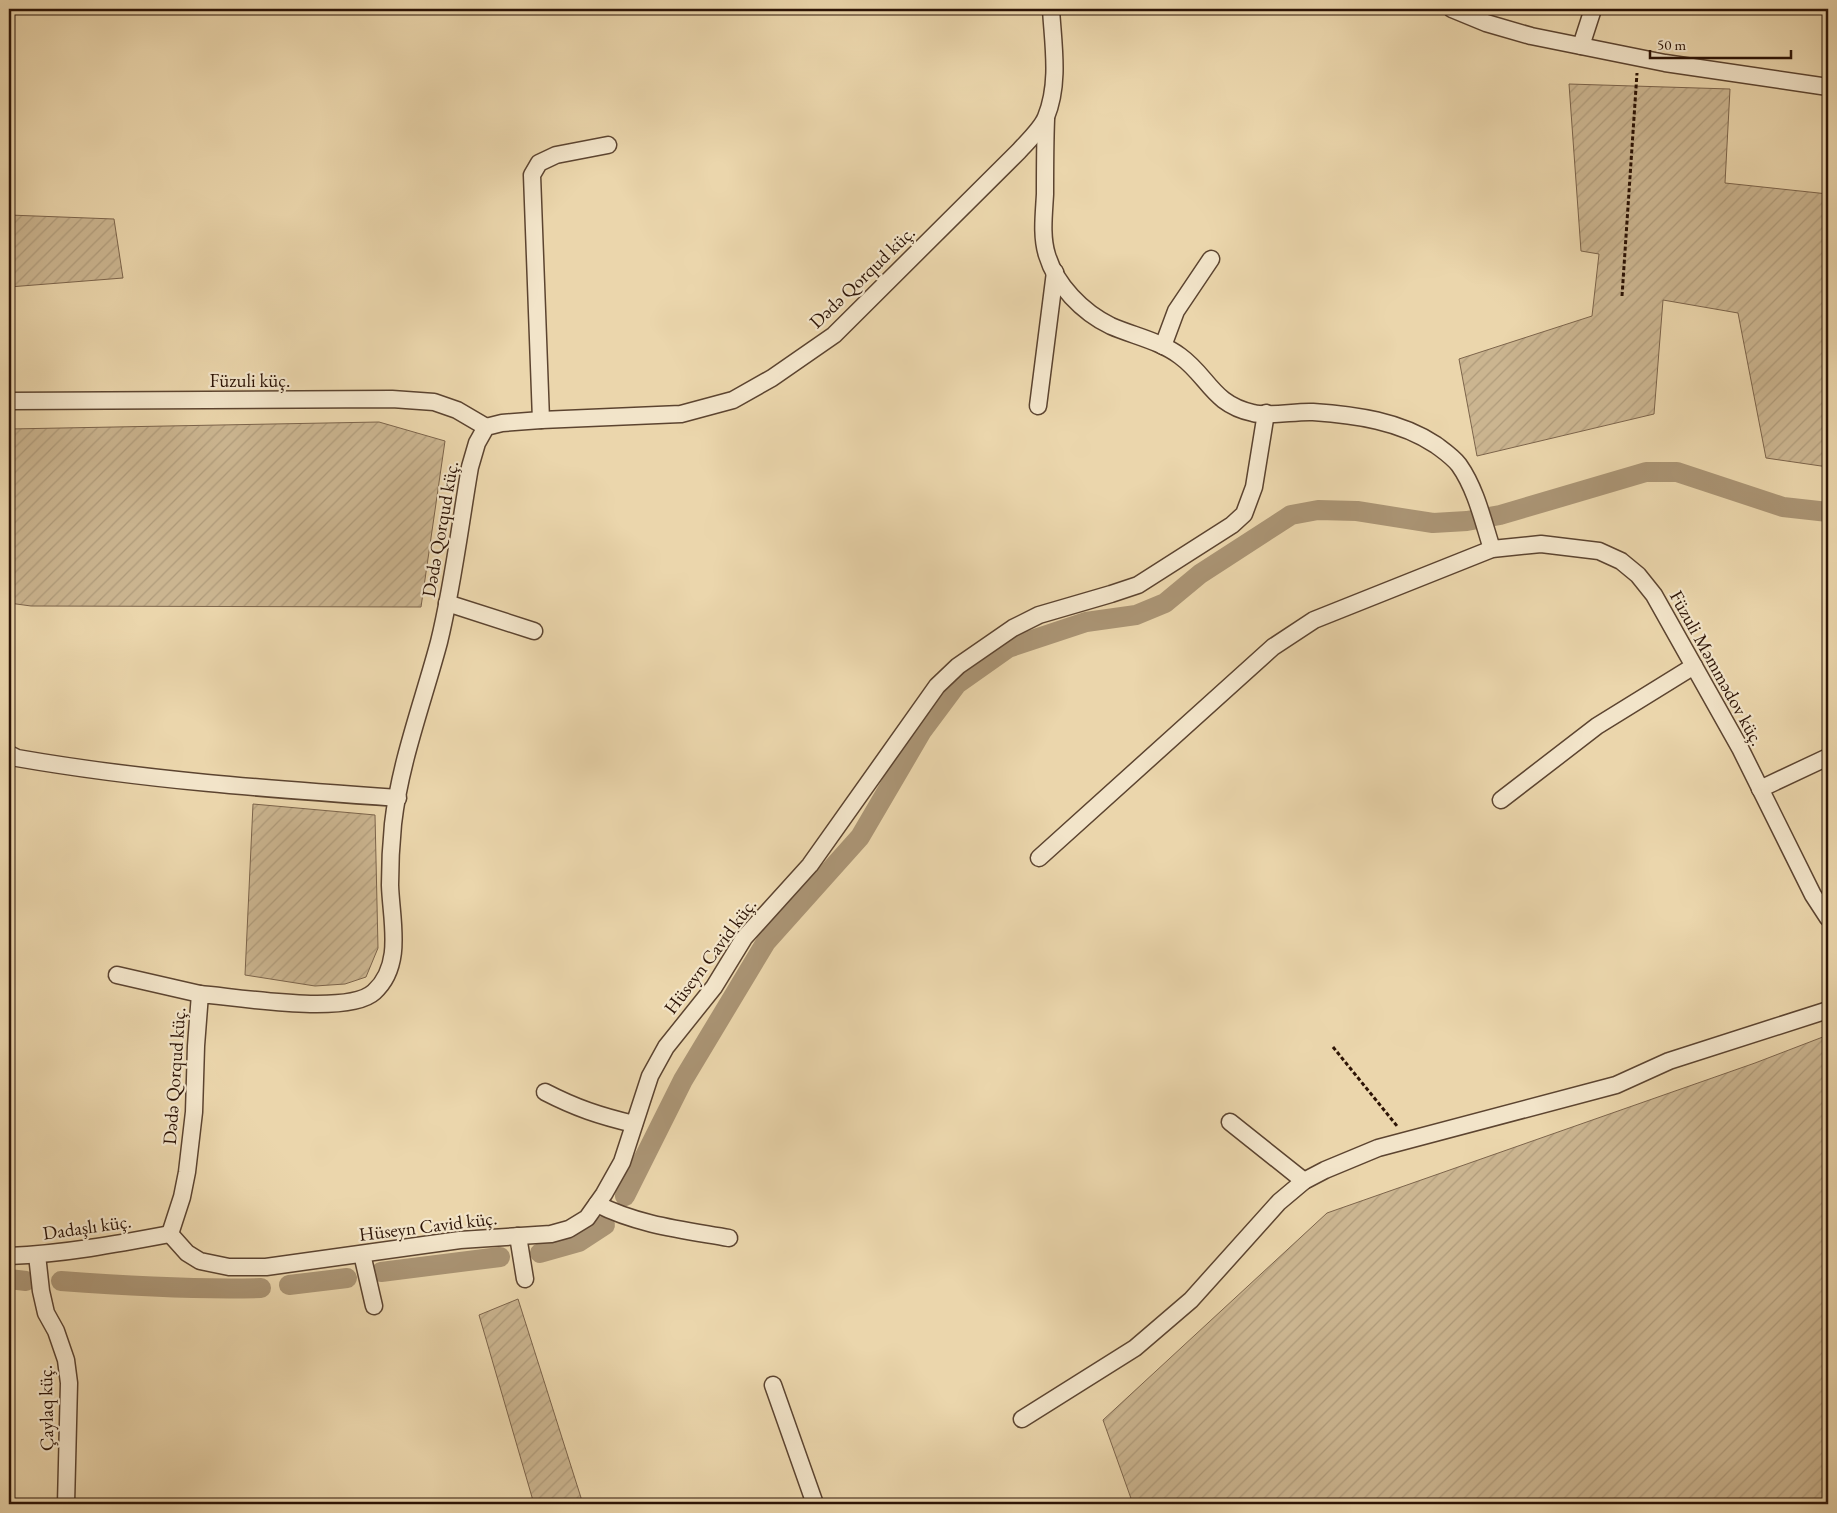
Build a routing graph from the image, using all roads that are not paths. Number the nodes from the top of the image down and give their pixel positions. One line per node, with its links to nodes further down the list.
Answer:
1 (1051, 9): 6 (street, Dədə Qorqud küç.)
2 (1452, 9): 4 (street)
3 (1593, 9): 4 (street)
4 (1581, 46): 5 (street)
5 (1828, 87)
6 (1046, 118): 9 (street); 14 (street, Dədə Qorqud küç.)
7 (608, 145): 14 (street)
8 (1210, 259): 10 (street)
9 (1055, 272): 10 (street); 12 (street)
10 (1163, 346): 13 (street)
11 (9, 401): 15 (street, Füzuli küç.)
12 (1038, 406)
13 (1266, 414): 16 (street); 32 (street, Hüseyn Cavid küç.)
14 (541, 420): 15 (street, Dədə Qorqud küç.)
15 (486, 427): 17 (street, Dədə Qorqud küç.)
16 (1492, 549): 19 (street, Füzuli Məmmədov küç.); 25 (street, Füzuli Məmmədov küç.)
17 (447, 603): 18 (street); 23 (street, Dədə Qorqud küç.)
18 (534, 631)
19 (1694, 666): 22 (street, Füzuli Məmmədov küç.); 24 (street)
20 (9, 754): 23 (street)
21 (1828, 757): 22 (street)
22 (1760, 789): 26 (street, Füzuli Məmmədov küç.)
23 (398, 798): 28 (street, Dədə Qorqud küç.)
24 (1501, 800)
25 (1039, 858)
26 (1828, 918)
27 (117, 975): 28 (street)
28 (200, 994): 35 (street, Dədə Qorqud küç.)
29 (1828, 1010): 33 (street)
30 (545, 1092): 32 (street)
31 (1230, 1122): 33 (street)
32 (634, 1124): 34 (street, Hüseyn Cavid küç.)
33 (1304, 1181): 44 (street)
34 (597, 1204): 36 (street, Hüseyn Cavid küç.); 37 (street)
35 (170, 1234): 38 (street, Hüseyn Cavid küç.); 39 (street, Dadaşlı küç.)
36 (518, 1236): 38 (street, Hüseyn Cavid küç.); 41 (street)
37 (729, 1238)
38 (362, 1254): 42 (street)
39 (38, 1255): 40 (street, Dadaşlı küç.); 45 (street, Çaylaq küç.)
40 (9, 1256)
41 (525, 1279)
42 (374, 1306)
43 (773, 1385): 46 (street)
44 (1022, 1419)
45 (66, 1504)
46 (815, 1504)

